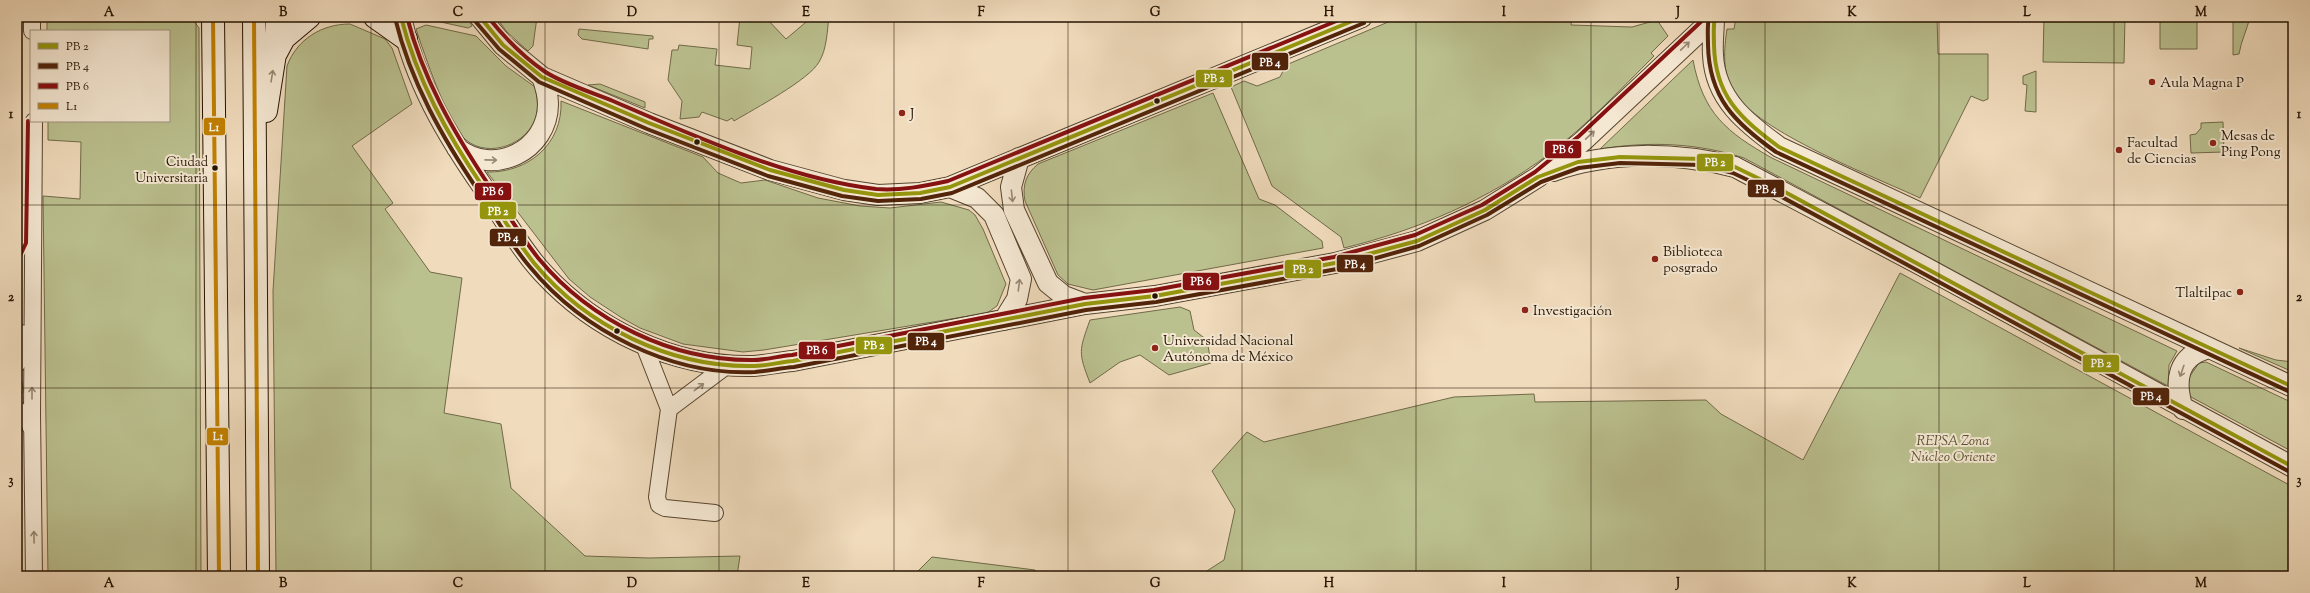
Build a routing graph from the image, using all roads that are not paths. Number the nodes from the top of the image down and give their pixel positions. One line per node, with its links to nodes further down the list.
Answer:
1 (32, 17): 11 (street)
2 (213, 17): 36 (main road)
3 (254, 17): 18 (main road)
4 (277, 17): 13 (main road)
5 (310, 17): 13 (main road)
6 (375, 17): 12 (main road)
7 (401, 17): 12 (street)
8 (480, 17): 14 (street)
9 (1362, 17): 17 (street)
10 (1715, 17): 19 (street, one-way to 10); 25 (street)
11 (32, 30)
12 (406, 39): 16 (street)
13 (275, 54): 18 (main road, one-way to 13)
14 (542, 77): 16 (street, one-way to 14); 20 (street)
15 (34, 122): 21 (street)
16 (455, 147): 24 (street)
17 (1019, 158): 20 (street); 22 (street, one-way to 22)
18 (257, 170): 37 (main road)
19 (1538, 176): 22 (street); 31 (street)
20 (950, 187): 23 (street, one-way to 20)
21 (32, 244): 26 (street); 32 (street, one-way to 21)
22 (1085, 304): 23 (street)
23 (1004, 320): 27 (street)
24 (644, 345): 27 (street); 30 (street)
25 (2209, 348): 28 (street); 31 (street, one-way to 31)
26 (17, 364)
27 (729, 364): 30 (street, one-way to 27)
28 (2293, 387)
29 (17, 409): 32 (street)
30 (669, 409): 34 (street)
31 (2183, 409): 33 (street)
32 (32, 436): 35 (street, one-way to 32)
33 (2293, 467)
34 (715, 513)
35 (34, 576)
36 (219, 576)
37 (258, 576)

